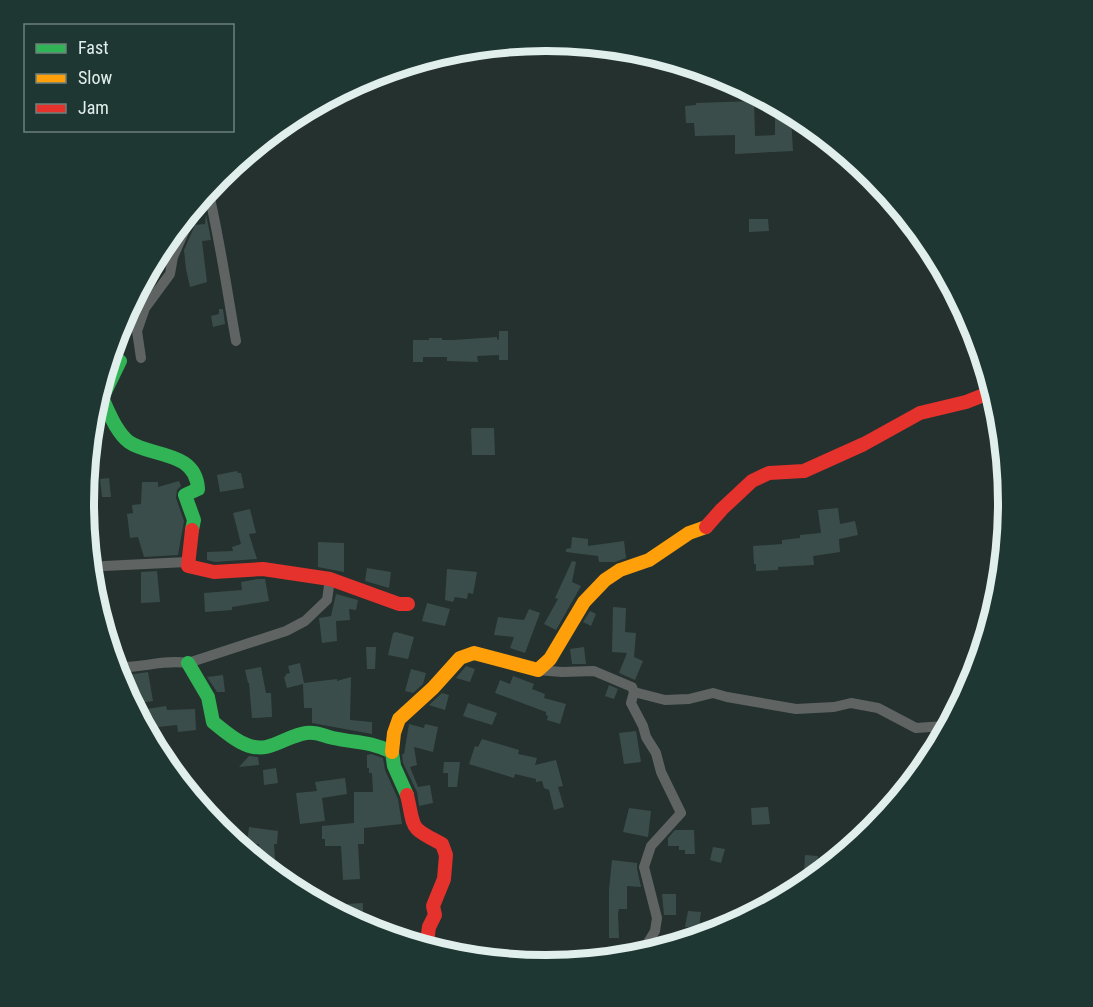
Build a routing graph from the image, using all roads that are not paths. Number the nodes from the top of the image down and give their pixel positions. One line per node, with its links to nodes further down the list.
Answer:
1 (210, 200): 3 (street)
2 (182, 235): 4 (street)
3 (236, 341)
4 (141, 358)
5 (120, 361): 6 (street)
6 (111, 379)
7 (986, 394): 15 (street)
8 (105, 404): 9 (street)
9 (187, 562): 10 (street); 11 (street)
10 (105, 566)
11 (330, 579): 12 (street); 13 (street)
12 (408, 603)
13 (188, 663): 14 (street); 18 (street)
14 (125, 668)
15 (538, 670): 16 (street); 18 (street)
16 (634, 692): 17 (street); 20 (street)
17 (940, 726)
18 (392, 752): 19 (street)
19 (427, 940)
20 (647, 945)

